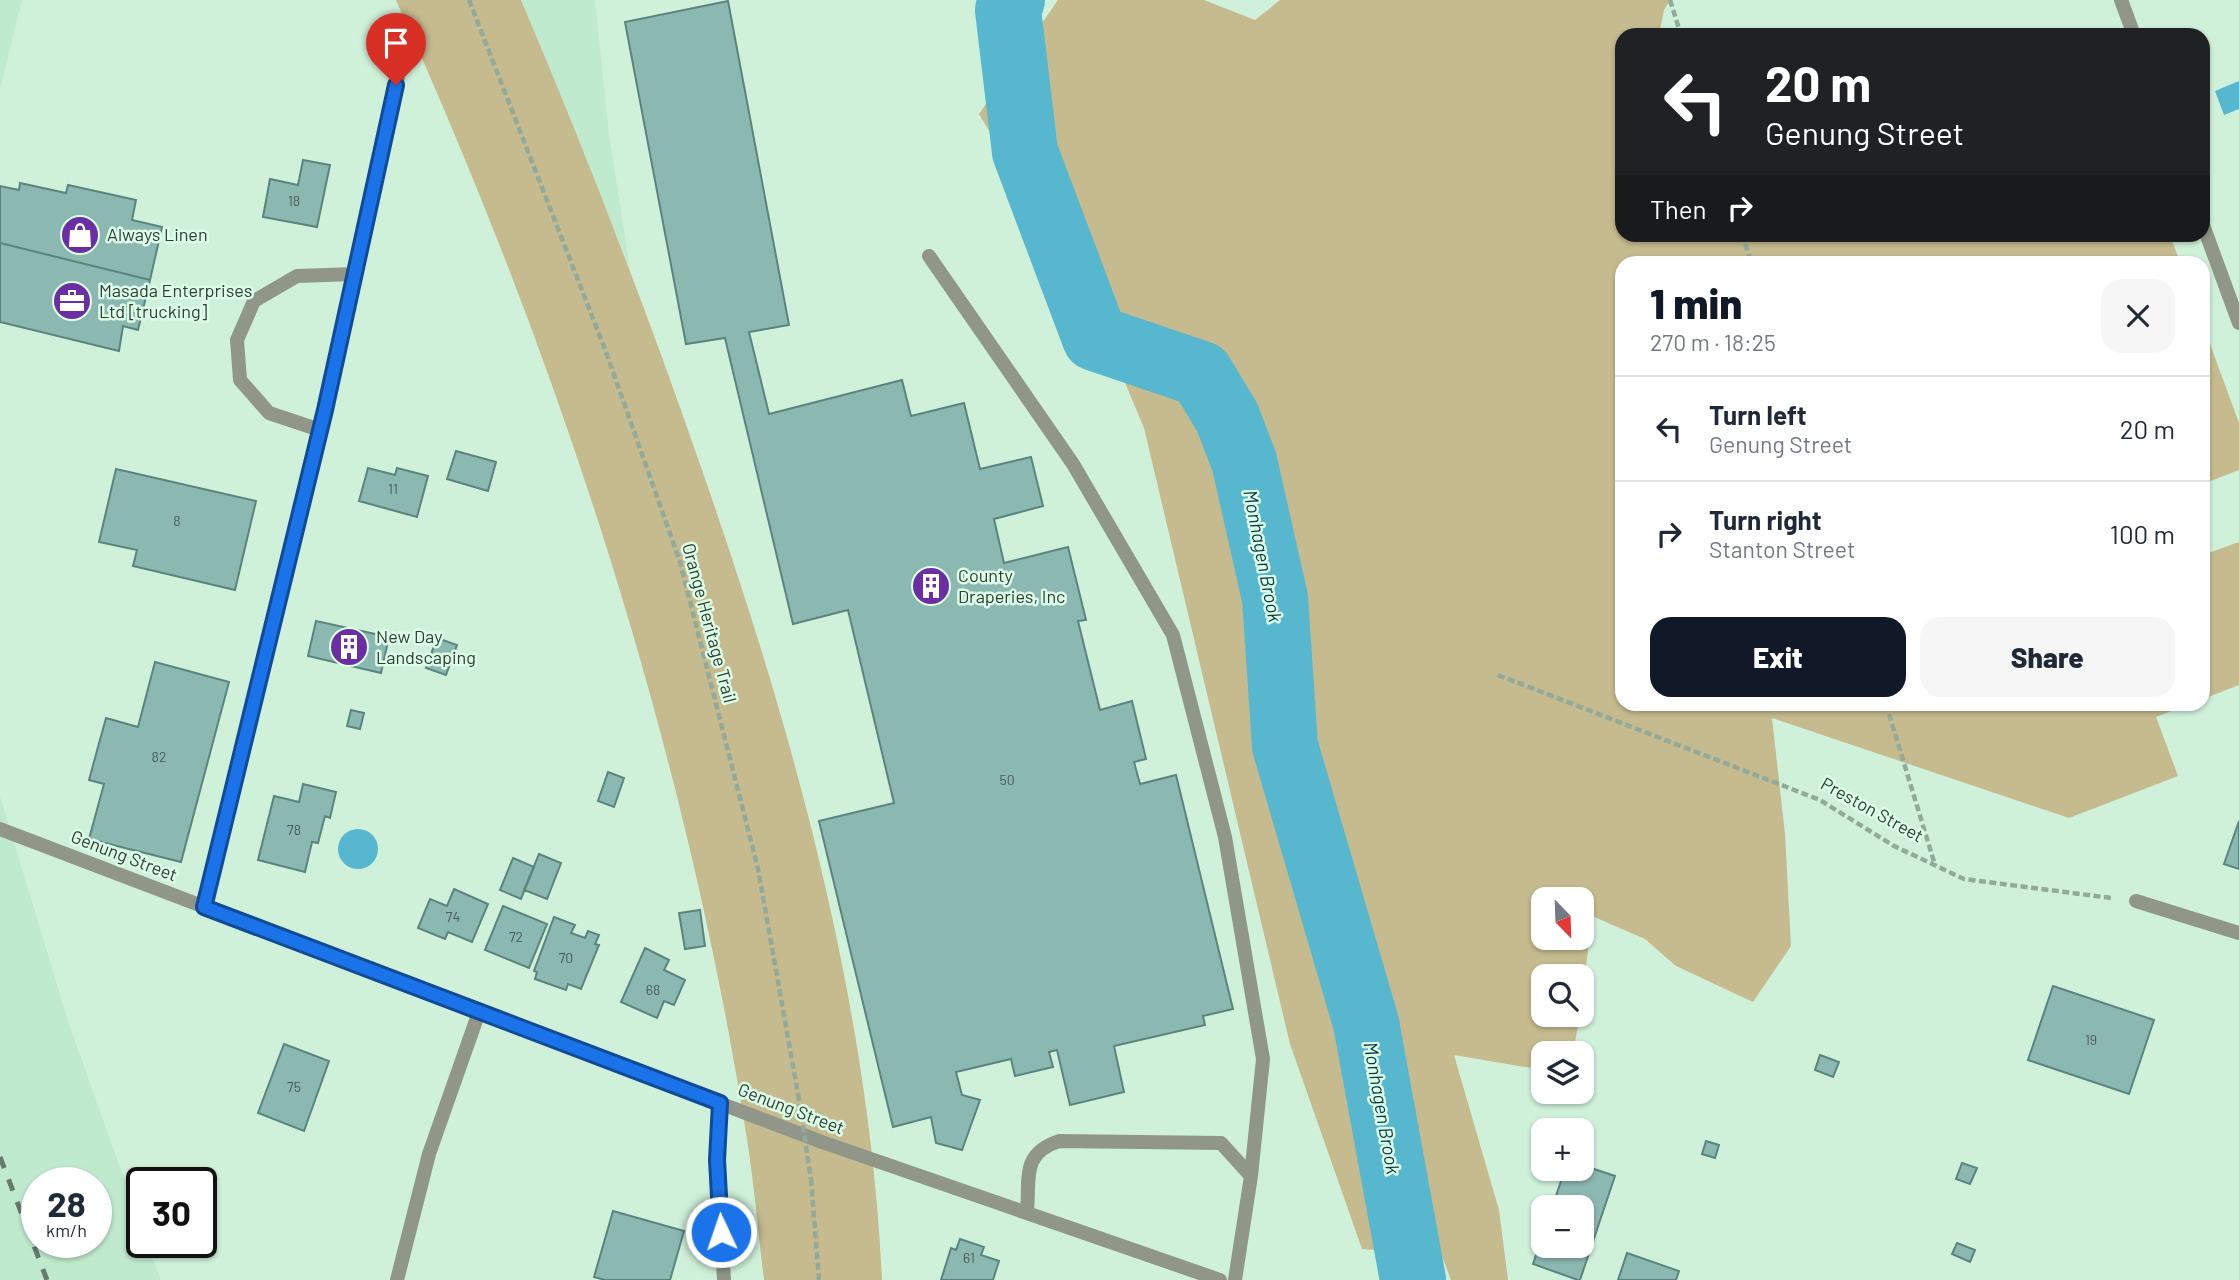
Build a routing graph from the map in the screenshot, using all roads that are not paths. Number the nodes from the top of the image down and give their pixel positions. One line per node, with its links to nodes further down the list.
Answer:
1 (2121, 0): 2 (street)
2 (2131, 28)
3 (408, 32): 6 (street)
4 (2209, 242): 7 (street)
5 (929, 256): 15 (street)
6 (355, 274): 8 (street); 8 (street)
7 (2239, 323)
8 (320, 430): 11 (street)
9 (0, 829): 11 (street, Genung Street)
10 (2136, 901): 12 (street)
11 (204, 907): 13 (street, Genung Street)
12 (2239, 933)
13 (479, 1012): 14 (street, Genung Street); 17 (street)
14 (720, 1103): 16 (street, Genung Street); 18 (street)
15 (1251, 1176): 16 (street); 20 (street)
16 (1027, 1212): 19 (street, Genung Street)
17 (397, 1280)
18 (724, 1280)
19 (1220, 1280)
20 (1235, 1280)

